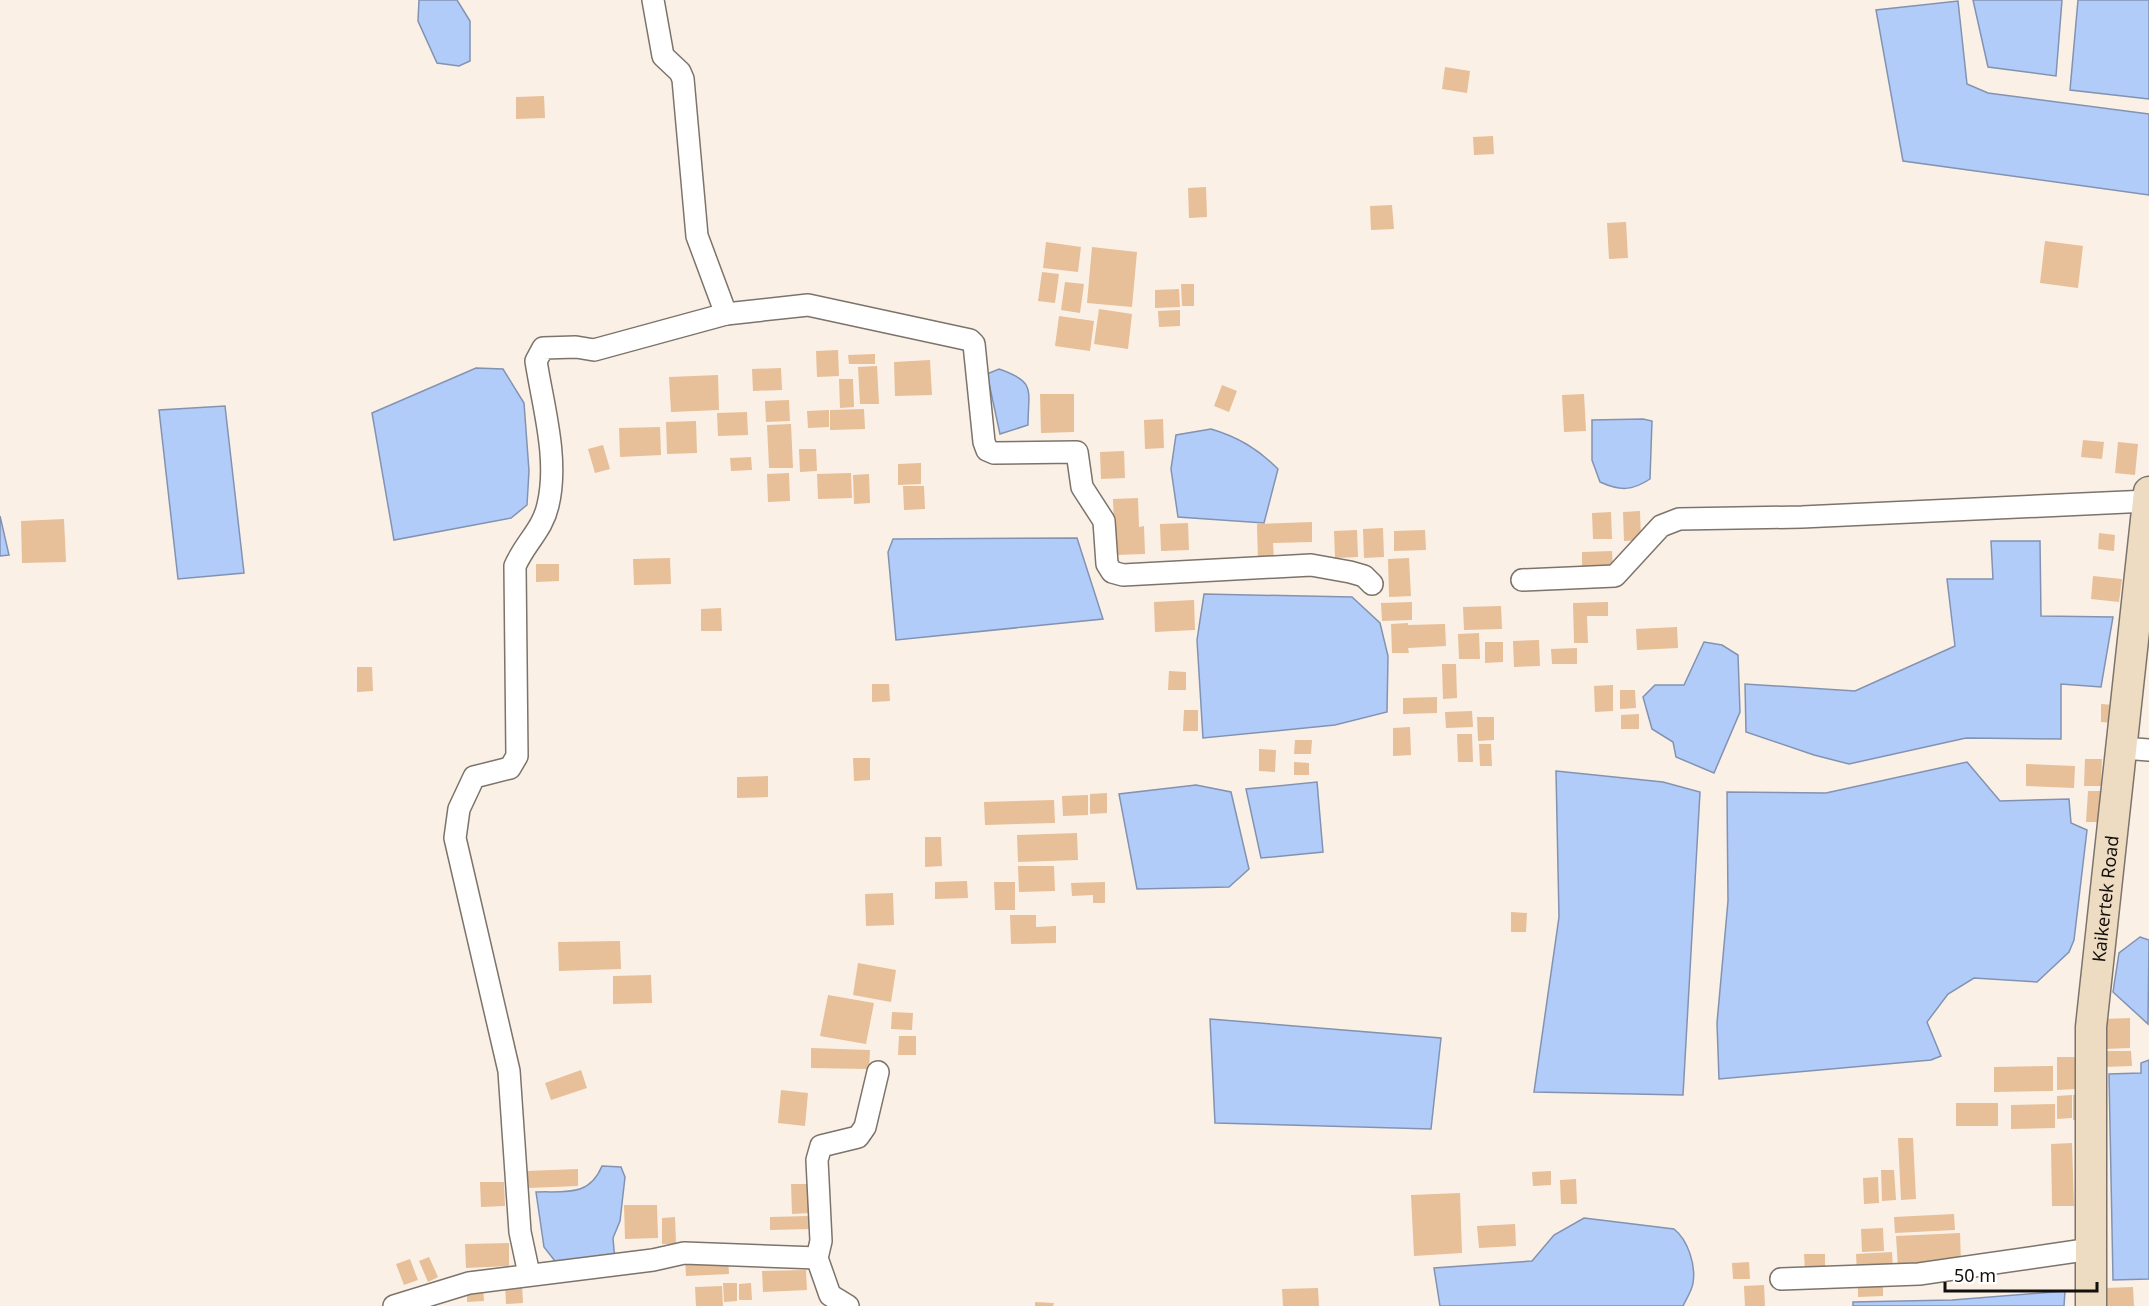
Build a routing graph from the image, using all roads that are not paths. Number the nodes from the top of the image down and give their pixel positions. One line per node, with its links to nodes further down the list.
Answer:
1 (653, 0): 2 (street)
2 (726, 314): 5 (street); 10 (street)
3 (2149, 497): 4 (street); 6 (main road, Kaikertek Road)
4 (1522, 580)
5 (1372, 584)
6 (2136, 749): 8 (main road, Kaikertek Road)
7 (878, 1072): 9 (street)
8 (2091, 1249): 11 (street); 14 (main road, Kaikertek Road)
9 (817, 1258): 10 (street); 13 (street)
10 (529, 1274): 12 (street)
11 (1781, 1279)
12 (394, 1306)
13 (848, 1306)
14 (2091, 1306)

